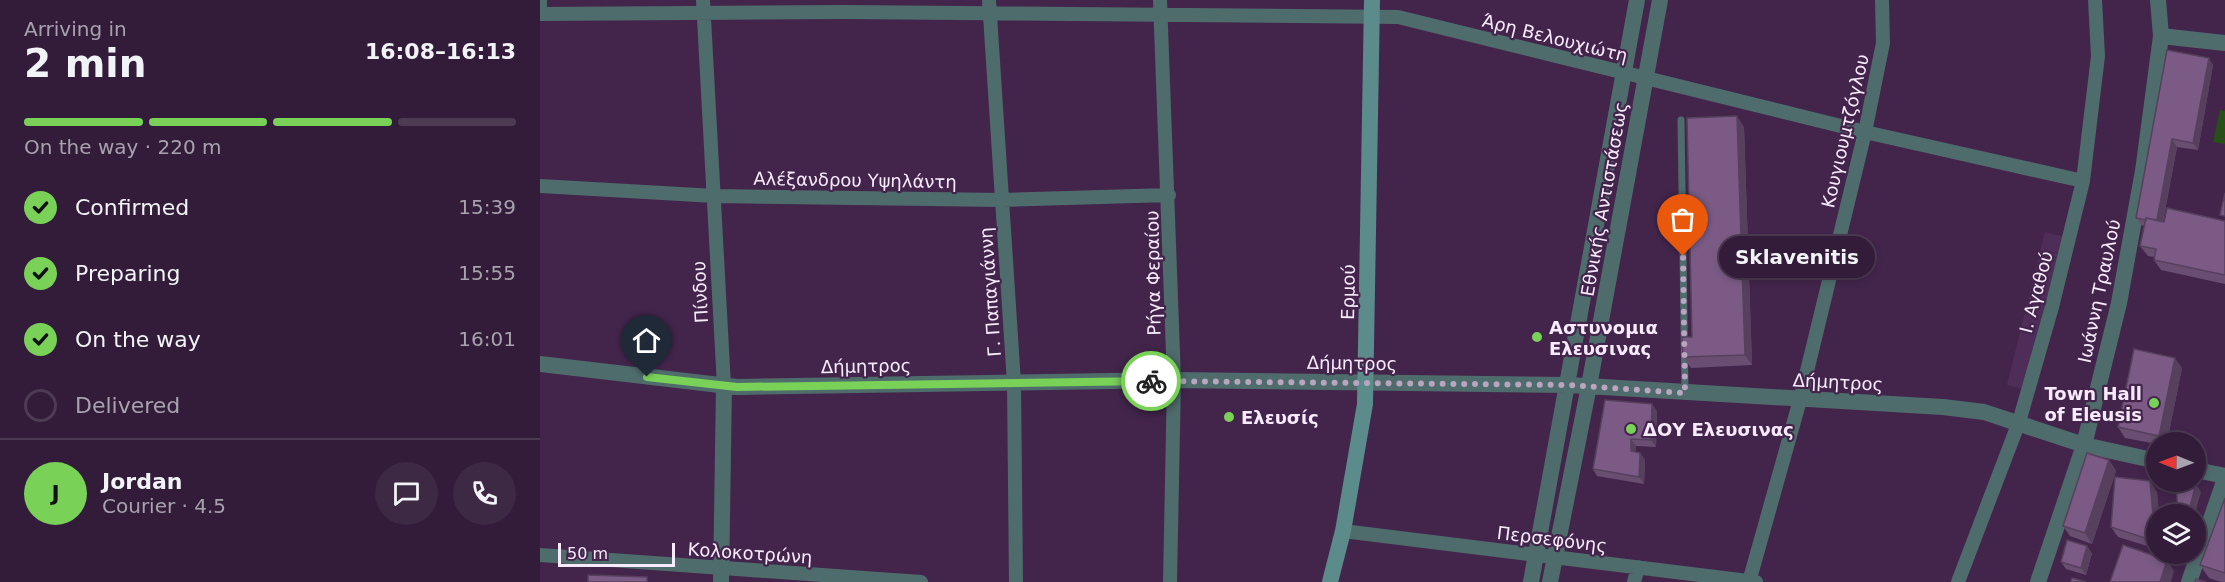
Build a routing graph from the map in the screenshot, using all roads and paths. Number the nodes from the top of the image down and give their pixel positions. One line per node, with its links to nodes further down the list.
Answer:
1 (540, 0): 13 (street)
2 (1247, 0): 14 (street)
3 (1637, 0): 17 (street, Εθνικής Αντιστάσεως)
4 (1660, 0): 18 (street, Εθνικής Αντιστάσεως)
5 (1882, 0): 20 (street, Κουγιουμτζόγλου)
6 (2095, 0): 21 (street, Ι. Αγαθού)
7 (2158, 0): 15 (street, Ιωάννη Τραυλού)
8 (845, 6): 9 (street, Άρη Βελουχιώτη); 10 (street, Άρη Βελουχιώτη)
9 (703, 7): 13 (street, Άρη Βελουχιώτη); 24 (street, Πίνδου)
10 (990, 7): 11 (street, Άρη Βελουχιώτη); 25 (street, Γ. Παπαγιάννη)
11 (1160, 7): 14 (street, Άρη Βελουχιώτη); 23 (street, Ρήγα Φεραίου)
12 (1372, 8): 14 (street, Άρη Βελουχιώτη); 17 (street, Άρη Βελουχιώτη); 29 (main road, Ερμού)
13 (540, 14)
14 (1249, 15)
15 (2162, 36): 16 (street); 36 (street, Ιωάννη Τραυλού)
16 (2225, 43)
17 (1622, 73): 18 (street, Άρη Βελουχιώτη); 30 (street, Εθνικής Αντιστάσεως)
18 (1646, 78): 20 (street, Άρη Βελουχιώτη); 32 (street, Εθνικής Αντιστάσεως)
19 (1681, 120): 33 (lane)
20 (1865, 132): 21 (street, Άρη Βελουχιώτη); 34 (street, Κουγιουμτζόγλου)
21 (2083, 181): 35 (street, Ι. Αγαθού)
22 (540, 186): 24 (street, Αλέξανδρου Υψηλάντη)
23 (1169, 195): 25 (street, Αλέξανδρου Υψηλάντη); 27 (street, Ρήγα Φεραίου)
24 (715, 196): 25 (street, Αλέξανδρου Υψηλάντη); 31 (street, Πίνδου)
25 (1002, 200): 28 (street, Γ. Παπαγιάννη)
26 (540, 364): 31 (street, Δήμητρος)
27 (1174, 380): 28 (street, Δήμητρος); 29 (street, Δήμητρος); 48 (street, Ρήγα Φεραίου)
28 (1014, 383): 31 (street, Δήμητρος); 47 (street, Γ. Παπαγιάννη)
29 (1366, 383): 30 (street, Δήμητρος); 40 (main road, Ερμού)
30 (1569, 385): 32 (street, Δήμητρος); 42 (street, Εθνικής Αντιστάσεως)
31 (724, 386): 45 (street, Πίνδου)
32 (1590, 386): 33 (street, Δήμητρος); 43 (street, Εθνικής Αντιστάσεως)
33 (1685, 393): 34 (street, Δήμητρος)
34 (1800, 400): 35 (street, Δήμητρος); 53 (street, Κουγιουμτζόγλου)
35 (2019, 422): 36 (street, Δήμητρος); 54 (street, Ι. Αγαθού)
36 (2084, 445): 37 (street, Δήμητρος); 55 (street, Ιωάννη Τραυλού)
37 (2146, 459)
38 (2206, 473): 39 (street)
39 (2225, 478): 56 (street)
40 (1343, 531): 42 (street, Περσεφόνης); 49 (main road, Ερμού)
41 (540, 555): 45 (street, Κολοκοτρώνη)
42 (1536, 556): 43 (street, Περσεφόνης); 50 (street, Εθνικής Αντιστάσεως)
43 (1555, 558): 44 (street, Περσεφόνης); 51 (street, Εθνικής Αντιστάσεως)
44 (1638, 567): 52 (street); 53 (street, Περσεφόνης)
45 (721, 576): 46 (street, Κολοκοτρώνη)
46 (921, 582)
47 (1016, 582)
48 (1170, 582)
49 (1330, 582)
50 (1531, 582)
51 (1550, 582)
52 (1634, 582)
53 (1752, 582)
54 (1958, 582)
55 (2038, 582)
56 (2189, 582)

